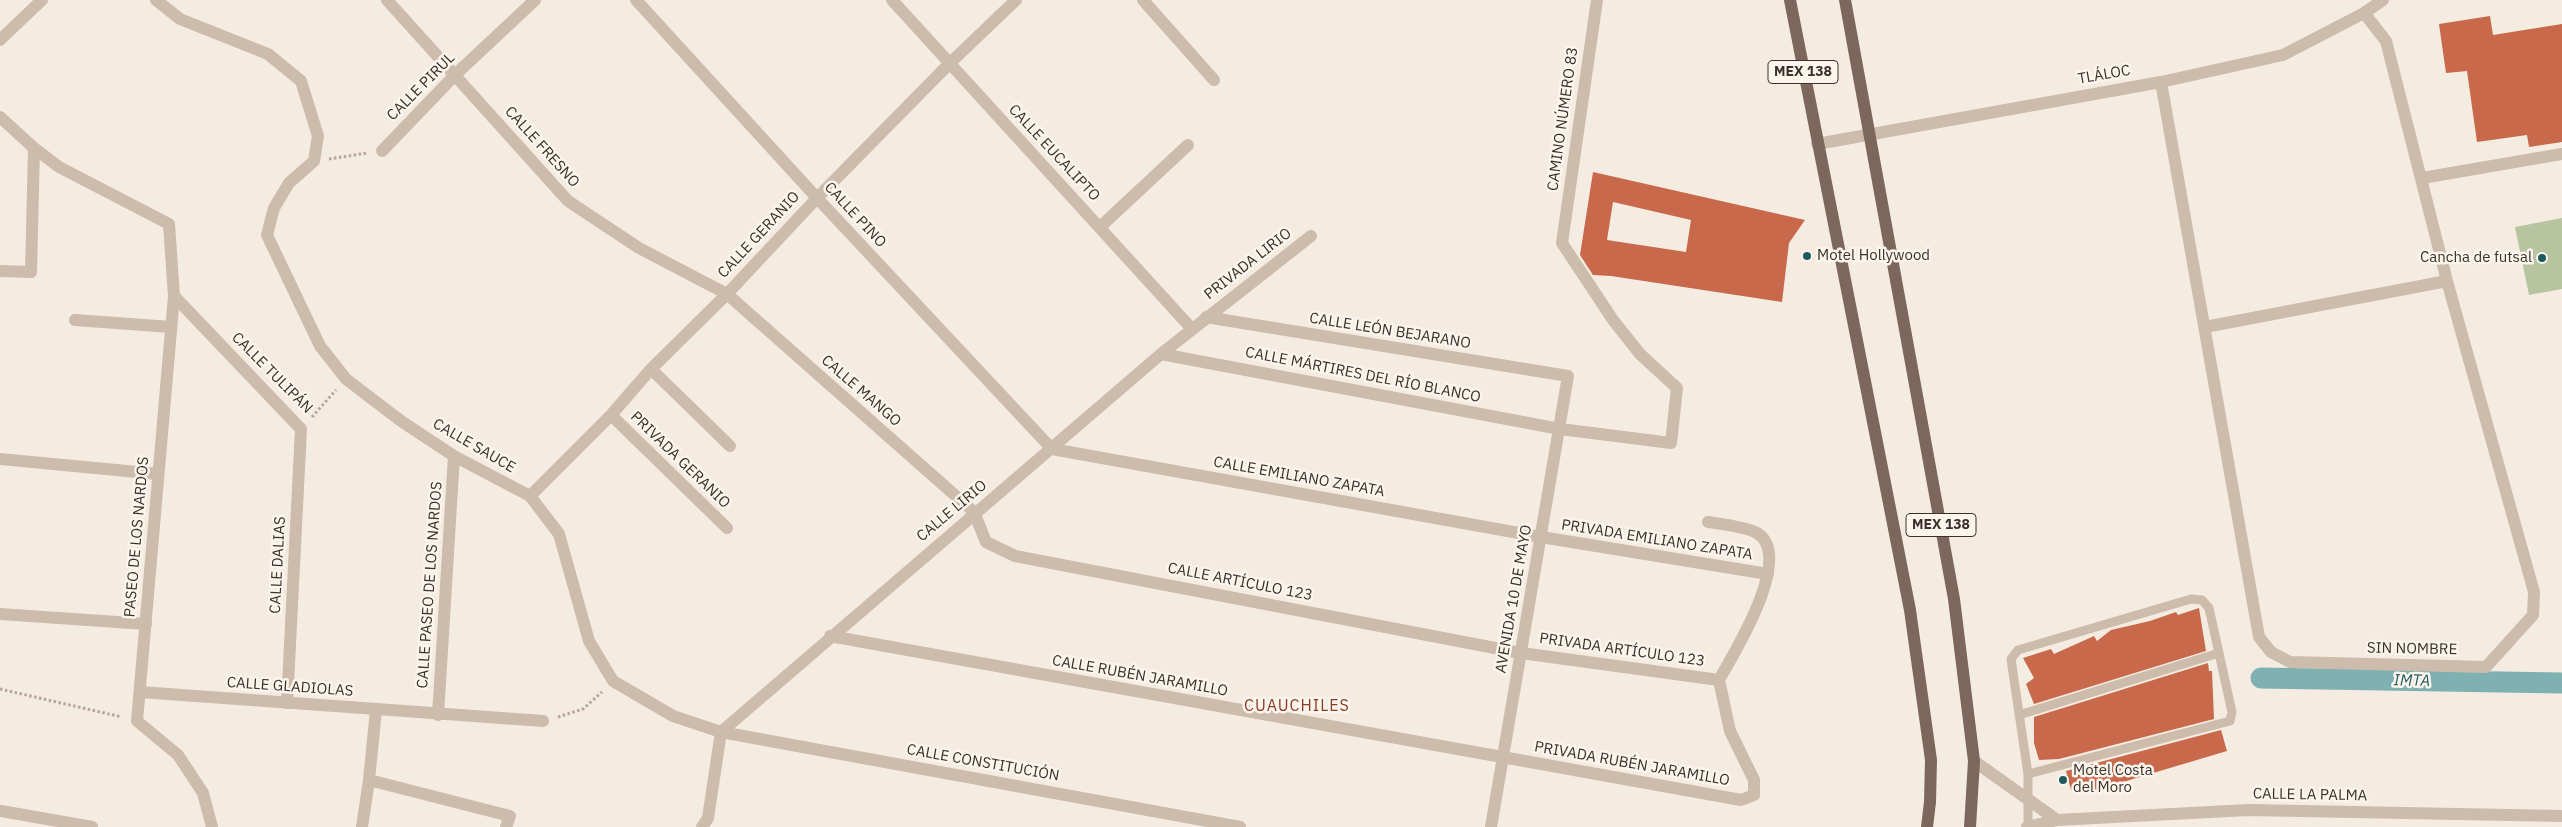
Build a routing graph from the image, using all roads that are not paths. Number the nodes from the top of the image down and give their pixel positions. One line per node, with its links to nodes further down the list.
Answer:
1 (42, 0): 14 (street)
2 (156, 0): 48 (street, CALLE SAUCE)
3 (387, 0): 16 (street, CALLE FRESNO)
4 (535, 0): 16 (street, CALLE PIRUL)
5 (636, 0): 27 (street, CALLE PINO)
6 (892, 0): 15 (street, CALLE EUCALIPTO)
7 (1016, 0): 15 (street, CALLE GERANIO)
8 (1143, 0): 17 (street)
9 (1598, 0): 30 (street, CAMINO NÚMERO 83)
10 (1790, 0): 21 (main road, MEX 138)
11 (1845, 0): 20 (main road, MEX 138)
12 (2383, 0): 13 (street, TLÁLOC)
13 (2364, 13): 18 (street, TLÁLOC); 26 (street)
14 (0, 40)
15 (949, 64): 27 (street, CALLE GERANIO); 28 (street, CALLE EUCALIPTO)
16 (456, 74): 24 (street, CALLE PIRUL); 33 (street, CALLE FRESNO)
17 (1214, 80)
18 (2161, 82): 20 (street, TLÁLOC); 38 (street)
19 (0, 117): 23 (street)
20 (1870, 133): 21 (street, TLÁLOC); 71 (main road, MEX 138)
21 (1817, 144): 85 (main road, MEX 138)
22 (1188, 145): 28 (street)
23 (34, 148): 31 (street); 34 (street, PASEO DE LOS NARDOS)
24 (382, 151)
25 (2562, 154): 26 (street)
26 (2422, 178): 32 (street)
27 (817, 198): 33 (street, CALLE GERANIO); 47 (street, CALLE PINO)
28 (1100, 227): 39 (street, CALLE EUCALIPTO)
29 (1310, 236): 35 (street, PRIVADA LIRIO)
30 (1562, 243): 45 (street, CALLE MÁRTIRES DEL RÍO BLANCO)
31 (0, 271)
32 (2447, 281): 38 (street); 38 (street, SIN NOMBRE)
33 (727, 294): 41 (street, CALLE GERANIO); 52 (street, CALLE MANGO)
34 (174, 296): 37 (street, PASEO DE LOS NARDOS); 44 (street, CALLE TULIPÁN)
35 (1206, 317): 39 (street, CALLE LIRIO); 42 (street, CALLE LEÓN BEJARANO)
36 (75, 320): 37 (street)
37 (171, 327): 50 (street, PASEO DE LOS NARDOS)
38 (2206, 327)
39 (1192, 329): 40 (street, CALLE LIRIO)
40 (1161, 354): 45 (street, CALLE MÁRTIRES DEL RÍO BLANCO); 47 (street, CALLE LIRIO)
41 (651, 369): 43 (street, CALLE GERANIO); 46 (street)
42 (1568, 376): 45 (street, AVENIDA 10 DE MAYO)
43 (611, 415): 51 (street, CALLE GERANIO); 54 (street, PRIVADA GERANIO)
44 (301, 429): 64 (street, CALLE DALIAS)
45 (1560, 429): 55 (street, AVENIDA 10 DE MAYO)
46 (730, 446)
47 (1052, 449): 52 (street, CALLE LIRIO); 55 (street, CALLE EMILIANO ZAPATA)
48 (454, 456): 51 (street, CALLE SAUCE); 66 (street, CALLE PASEO DE LOS NARDOS)
49 (0, 459): 50 (street)
50 (158, 474): 58 (street, PASEO DE LOS NARDOS)
51 (530, 496): 69 (street, CALLE SAUCE)
52 (974, 512): 59 (street, CALLE LIRIO); 60 (street, CALLE ARTÍCULO 123)
53 (1708, 522): 56 (street)
54 (727, 528)
55 (1541, 537): 56 (street, PRIVADA EMILIANO ZAPATA); 60 (street, AVENIDA 10 DE MAYO)
56 (1768, 574): 62 (street)
57 (0, 614): 58 (street)
58 (146, 624): 63 (street, PASEO DE LOS NARDOS)
59 (830, 636): 69 (street, CALLE LIRIO); 70 (street, CALLE RUBÉN JARAMILLO)
60 (1521, 653): 62 (street, PRIVADA ARTÍCULO 123); 70 (street, AVENIDA 10 DE MAYO)
61 (2219, 653): 67 (lane); 67 (lane); 72 (lane)
62 (1719, 680): 70 (street, PRIVADA RUBÉN JARAMILLO)
63 (140, 692): 64 (street, CALLE GLADIOLAS); 79 (street, PASEO DE LOS NARDOS)
64 (287, 703): 65 (street, CALLE GLADIOLAS)
65 (376, 710): 66 (street, CALLE GLADIOLAS); 73 (street)
66 (438, 715): 68 (street, CALLE GLADIOLAS)
67 (2019, 715): 72 (lane)
68 (544, 721)
69 (721, 732): 82 (street); 83 (street, CALLE CONSTITUCIÓN)
70 (1503, 758): 84 (street, AVENIDA 10 DE MAYO)
71 (1974, 761): 74 (street); 86 (main road, MEX 138)
72 (2028, 774): 74 (lane)
73 (369, 780): 80 (street); 81 (street)
74 (2028, 799): 77 (street); 87 (lane)
75 (1, 811): 78 (street)
76 (2562, 816): 77 (street, CALLE LA PALMA)
77 (2057, 820): 87 (street, CALLE LA PALMA)
78 (92, 827)
79 (212, 827)
80 (362, 827)
81 (506, 827)
82 (702, 827)
83 (1240, 827)
84 (1491, 827)
85 (1927, 827)
86 (1970, 827)
87 (2027, 827)

